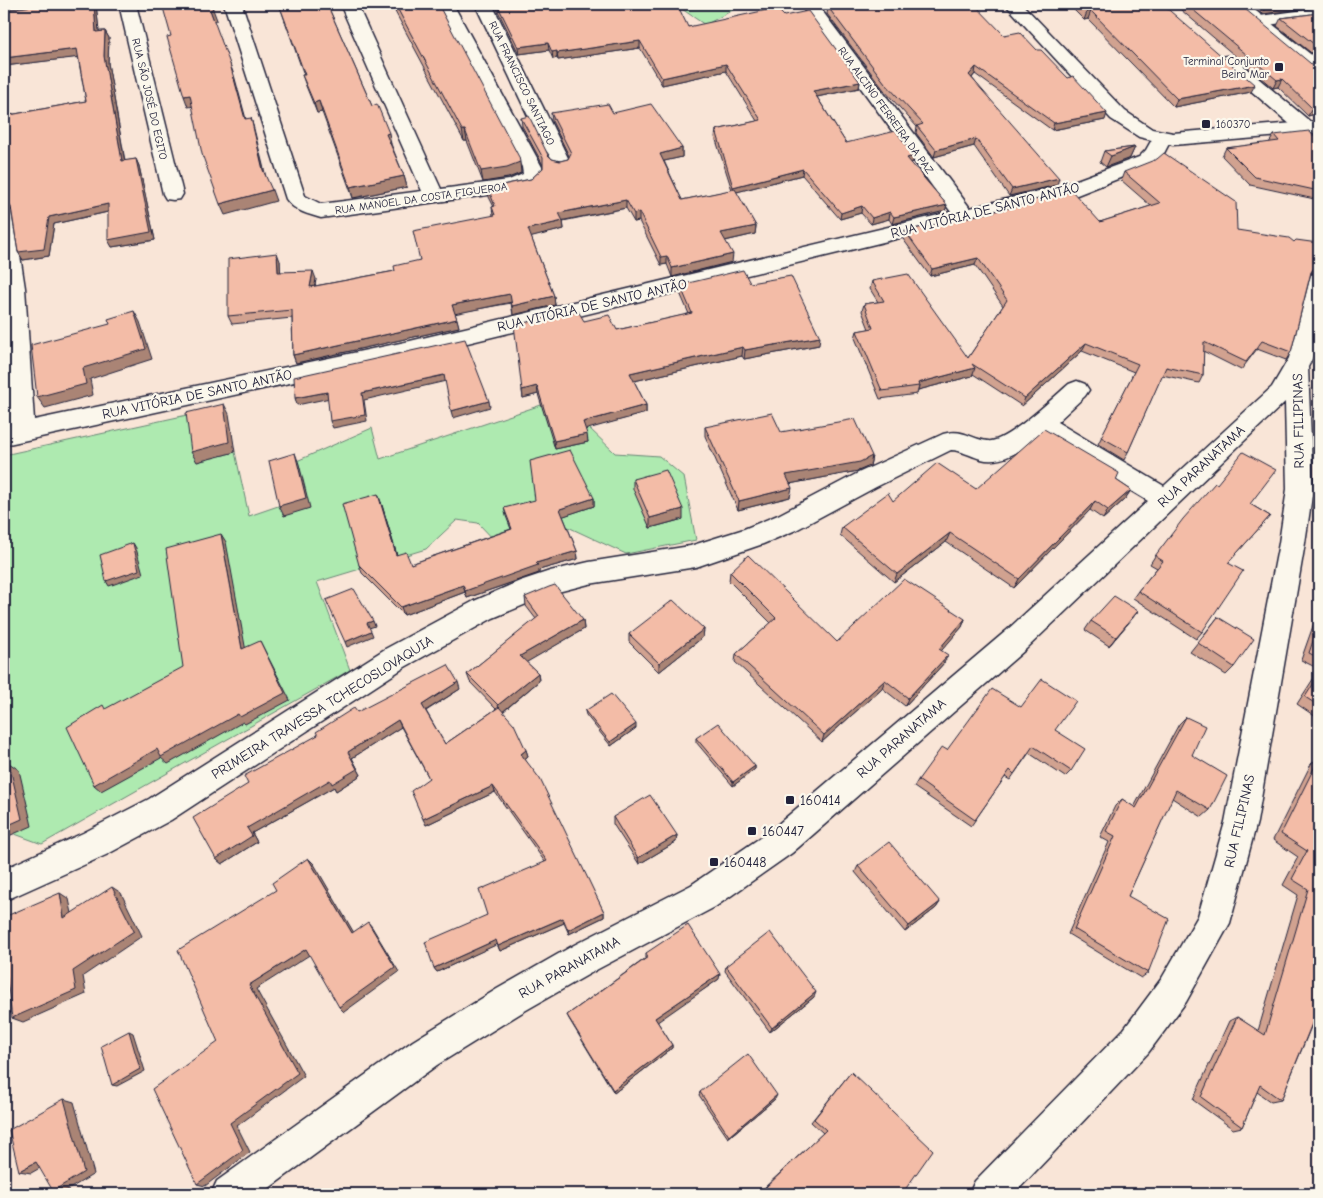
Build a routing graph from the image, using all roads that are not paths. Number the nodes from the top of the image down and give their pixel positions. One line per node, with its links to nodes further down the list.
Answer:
1 (127, 4): 16 (street, RUA SÃO JOSÉ DO EGITO)
2 (233, 4): 17 (street, RUA MANOEL DA COSTA FIGUEROA)
3 (348, 4): 17 (street)
4 (444, 4): 17 (street, RUA MANOEL DA COSTA FIGUEROA)
5 (483, 4): 15 (street, RUA FRANCISCO SANTIAGO)
6 (808, 4): 19 (street, RUA ALCINO FERREIRA DA PAZ)
7 (1013, 4): 14 (street)
8 (1238, 4): 10 (street)
9 (1319, 13): 10 (street)
10 (1260, 21): 12 (street)
11 (1217, 52): 13 (street)
12 (1319, 70)
13 (1312, 128): 14 (street)
14 (1162, 138): 19 (street, RUA VITÓRIA DE SANTO ANTÃO)
15 (560, 162)
16 (173, 194)
17 (434, 196)
18 (4, 216): 24 (street)
19 (965, 216): 24 (street, RUA VITÓRIA DE SANTO ANTÃO)
20 (1319, 280): 21 (street, RUA PARANATAMA)
21 (1306, 363): 25 (street, RUA PARANATAMA); 28 (street, RUA FILIPINAS)
22 (1077, 390): 23 (street, PRIMEIRA TRAVESSA TCHECOSLOVAQUIA)
23 (1039, 423): 25 (street); 26 (street, PRIMEIRA TRAVESSA TCHECOSLOVAQUIA)
24 (13, 434)
25 (1165, 498): 27 (street, RUA PARANATAMA)
26 (4, 885)
27 (230, 1194)
28 (988, 1194)

